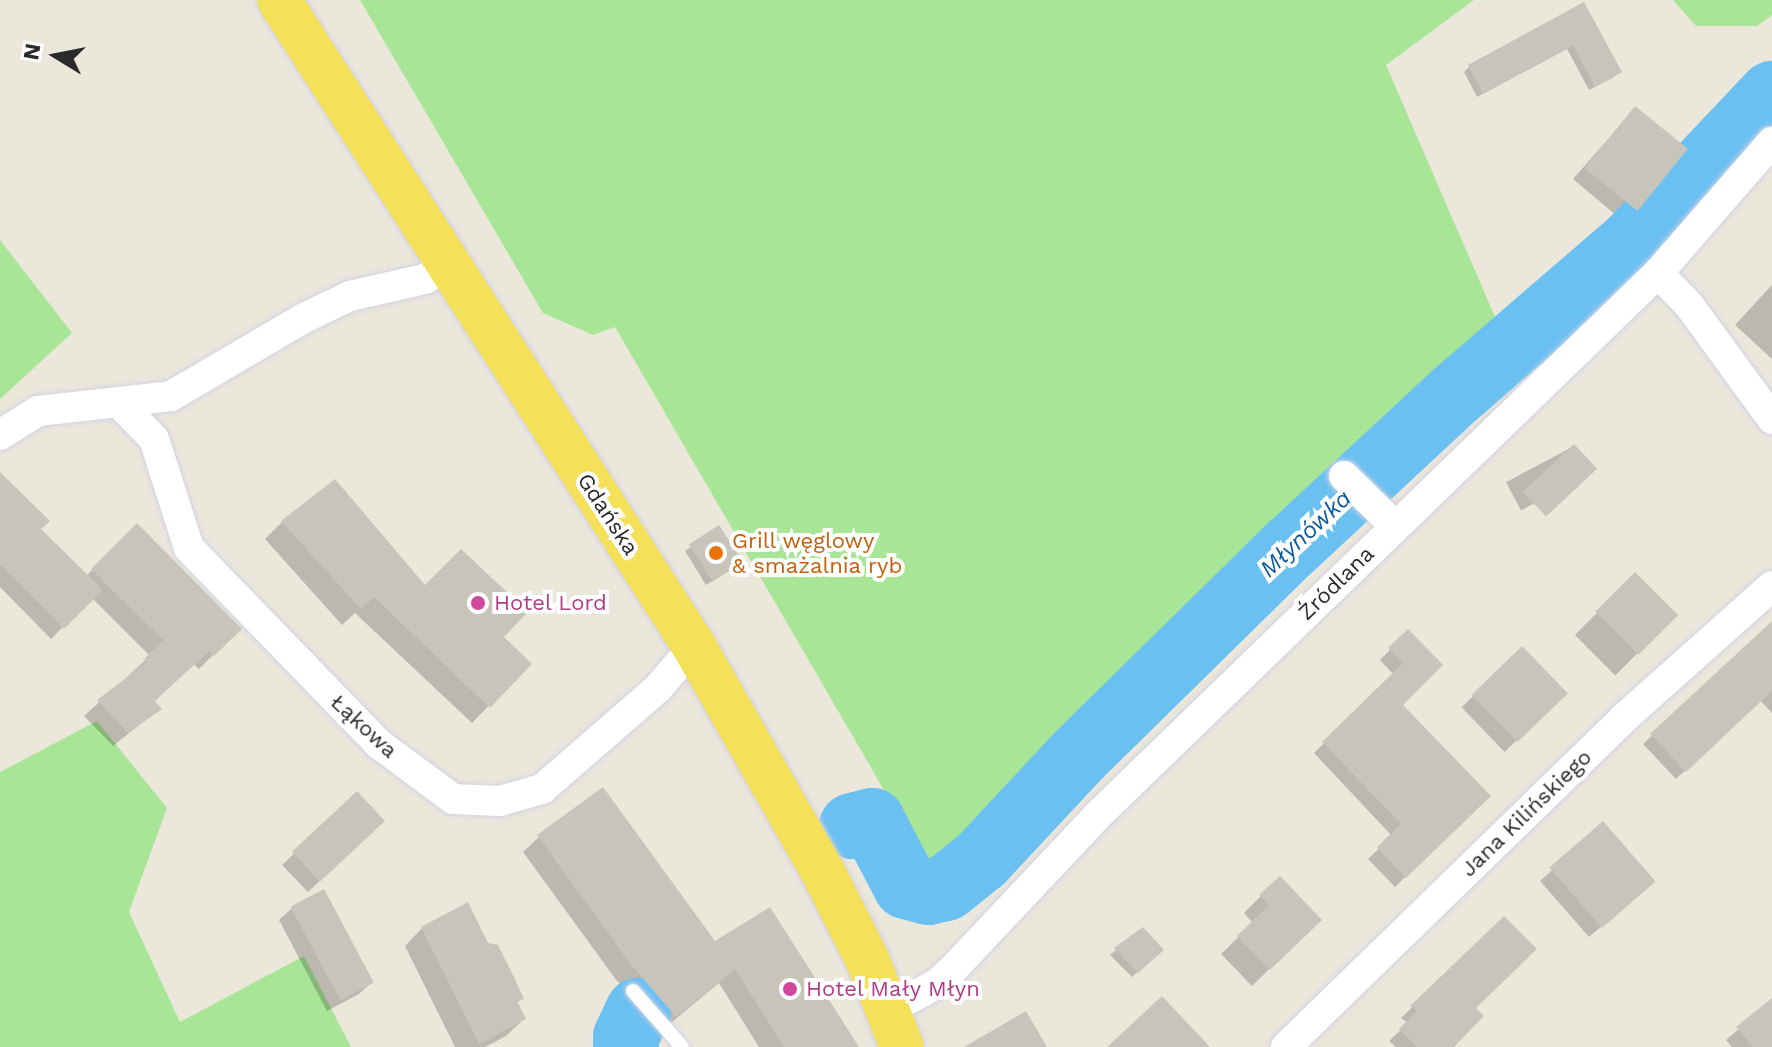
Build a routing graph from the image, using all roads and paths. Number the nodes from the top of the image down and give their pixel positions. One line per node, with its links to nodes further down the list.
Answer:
1 (279, 0): 3 (main road, Gdańska)
2 (1772, 142): 4 (street, Źródlana)
3 (446, 264): 5 (street); 11 (main road, Gdańska)
4 (1658, 273): 6 (street); 9 (street, Źródlana)
5 (119, 403): 7 (street); 11 (street, Łąkowa)
6 (1772, 419)
7 (0, 435)
8 (1344, 476): 9 (street)
9 (1386, 518): 13 (street, Źródlana)
10 (1772, 586): 15 (street, Jana Kilińskiego)
11 (694, 646): 13 (main road, Gdańska)
12 (633, 991): 14 (lane)
13 (895, 1029)
14 (682, 1047)
15 (1286, 1047)

